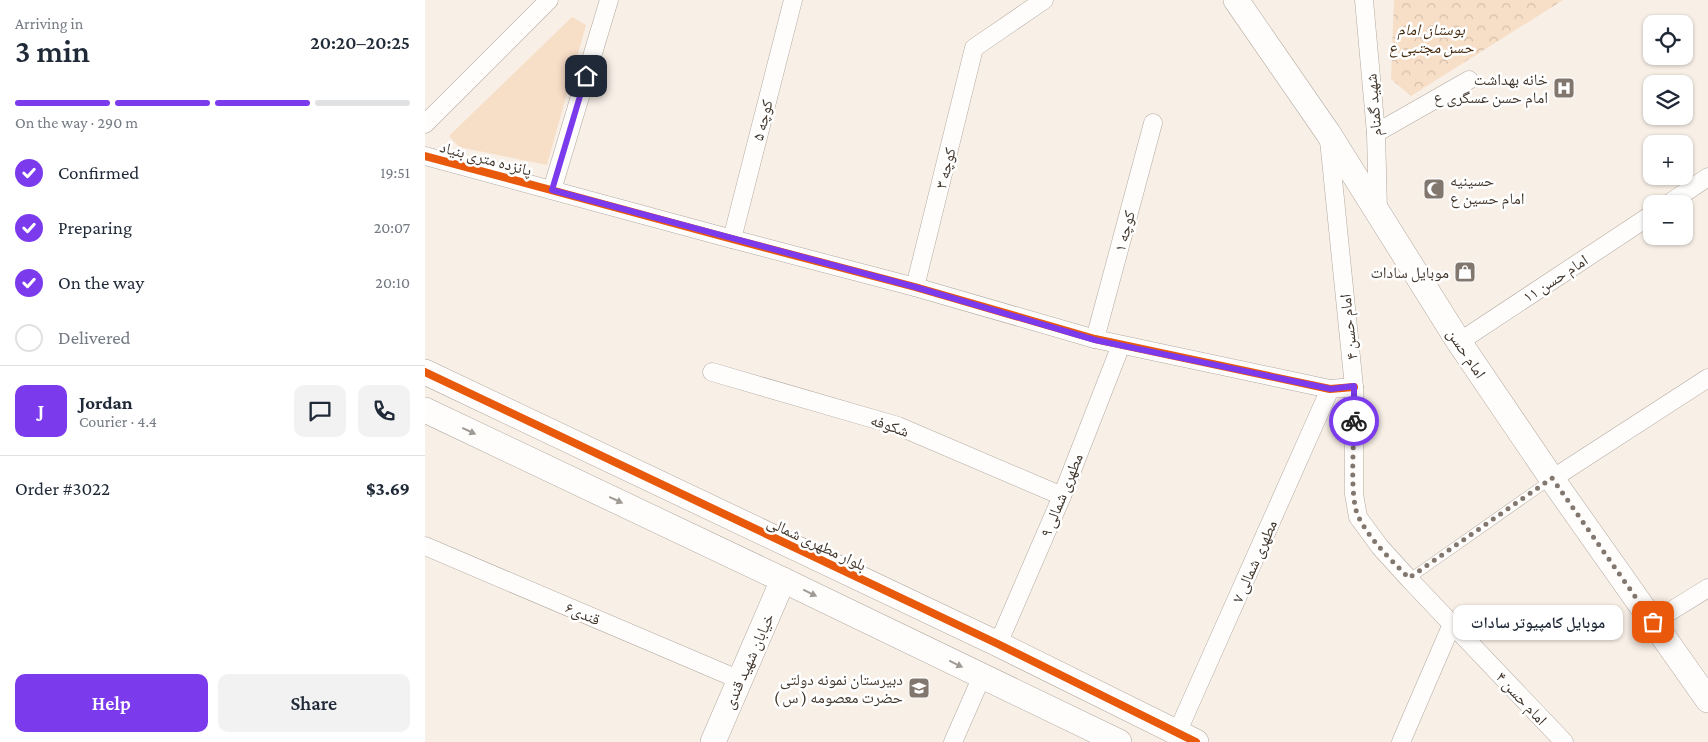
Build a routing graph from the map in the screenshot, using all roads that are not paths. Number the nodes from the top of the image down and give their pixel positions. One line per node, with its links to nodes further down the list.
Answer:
1 (549, 0): 9 (street)
2 (609, 0): 14 (street)
3 (793, 0): 18 (street, کوچه ۵)
4 (1043, 0): 19 (street, کوچه ۳)
5 (1236, 0): 10 (street, امام حسن)
6 (1364, 0): 11 (street, شهید گمنام)
7 (1469, 80): 11 (street)
8 (1153, 123): 20 (street, کوچه ۱)
9 (425, 124)
10 (1328, 133): 16 (street, امام حسن); 26 (street, امام حسن ۴)
11 (1376, 134): 16 (street, شهید گمنام)
12 (425, 156): 14 (street, پانزده متری بنیاد)
13 (1708, 177): 15 (street)
14 (552, 190): 18 (street, پانزده متری بنیاد)
15 (1681, 195)
16 (1378, 211): 21 (street, امام حسن)
17 (1643, 220): 21 (street, امام حسن ۱۱)
18 (732, 239): 19 (street, پانزده متری بنیاد)
19 (915, 287): 20 (street, پانزده متری بنیاد)
20 (1095, 340): 22 (street, پانزده متری بنیاد)
21 (1459, 342): 29 (street, امام حسن)
22 (1121, 345): 27 (street, پانزده متری بنیاد); 30 (street, مطهری شمالی ۹)
23 (425, 372): 37 (street, بلوار مطهری شمالی)
24 (712, 372): 30 (street, شکوفه)
25 (1708, 378): 29 (street)
26 (1354, 386): 27 (street, پانزده متری بنیاد); 32 (street, امام حسن ۴)
27 (1331, 389): 41 (street, مطهری شمالی ۷)
28 (425, 410): 33 (street, one-way to 33)
29 (1552, 478): 32 (lane); 35 (street, امام حسن)
30 (1062, 496): 37 (street, مطهری شمالی ۹)
31 (425, 546): 39 (street, قندی۶)
32 (1409, 578): 36 (street, امام حسن ۴)
33 (783, 580): 38 (street, one-way to 38); 39 (street, خیابان شهید قندی)
34 (1708, 588): 35 (street)
35 (1653, 622): 40 (street, امام حسن)
36 (1452, 624): 45 (street); 46 (street, امام حسن ۴)
37 (998, 644): 41 (street, بلوار مطهری شمالی)
38 (981, 676): 43 (street); 44 (street)
39 (740, 680): 42 (street, خیابان شهید قندی)
40 (1708, 700)
41 (1187, 738)
42 (713, 742)
43 (953, 742)
44 (1119, 742)
45 (1401, 742)
46 (1564, 742)

